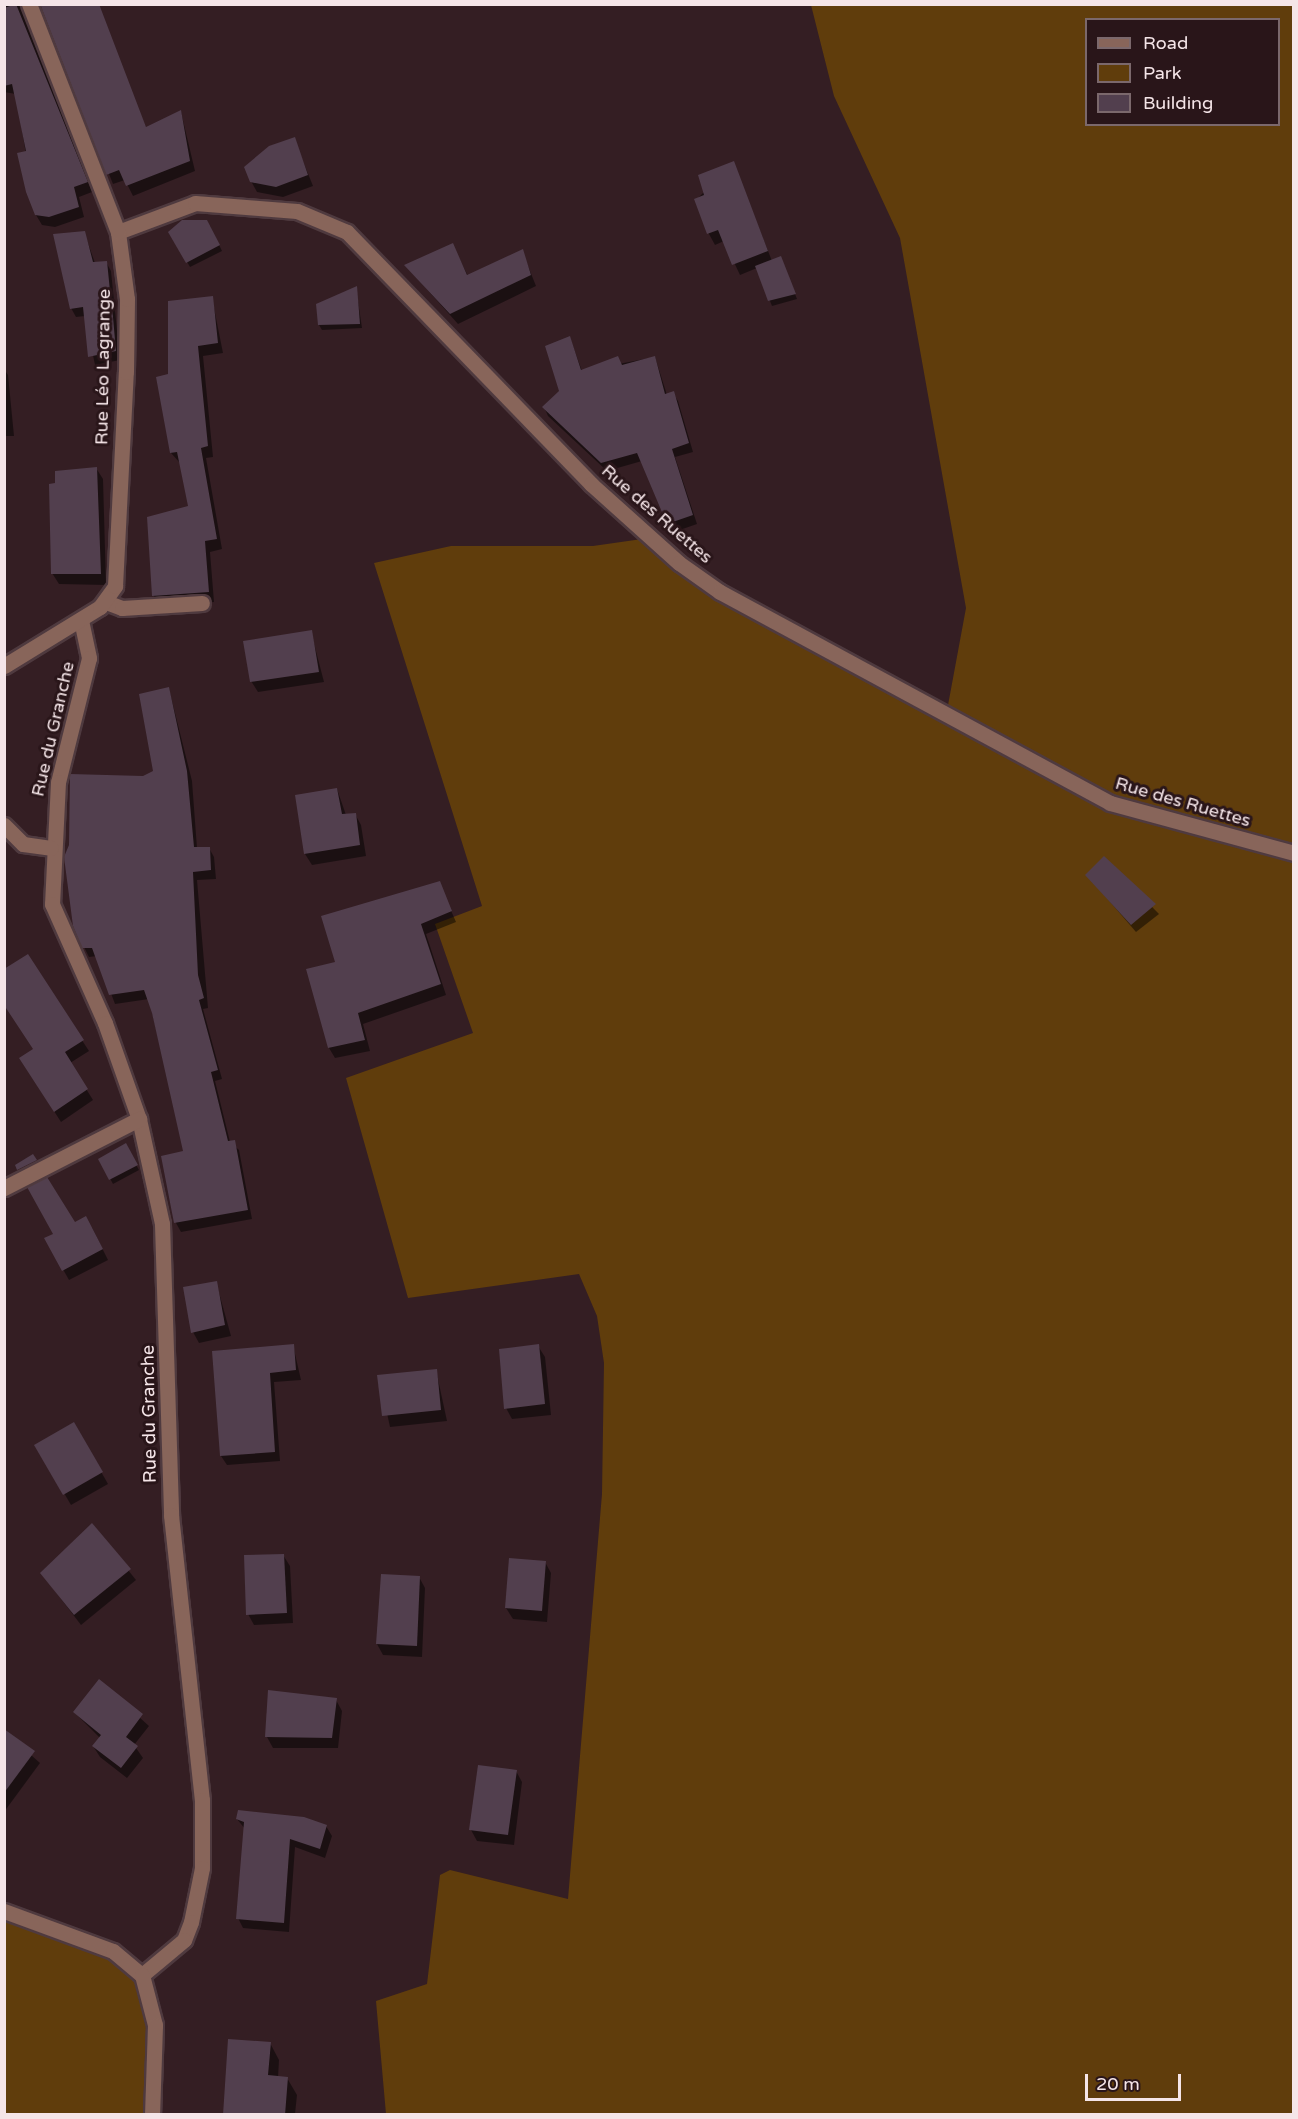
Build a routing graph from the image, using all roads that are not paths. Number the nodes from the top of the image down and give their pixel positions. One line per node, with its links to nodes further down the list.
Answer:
1 (29, 4): 2 (street, Rue Léo Lagrange)
2 (118, 232): 3 (street, Rue Léo Lagrange); 9 (street, Rue des Ruettes)
3 (106, 602): 4 (street); 5 (street)
4 (202, 603)
5 (81, 620): 6 (street); 8 (street, Rue du Granche)
6 (4, 666)
7 (4, 825): 8 (street)
8 (51, 848): 10 (street, Rue du Granche)
9 (1293, 852)
10 (139, 1119): 11 (street); 13 (street, Rue du Granche)
11 (4, 1188)
12 (4, 1911): 13 (street)
13 (142, 1975): 14 (street)
14 (152, 2115)

